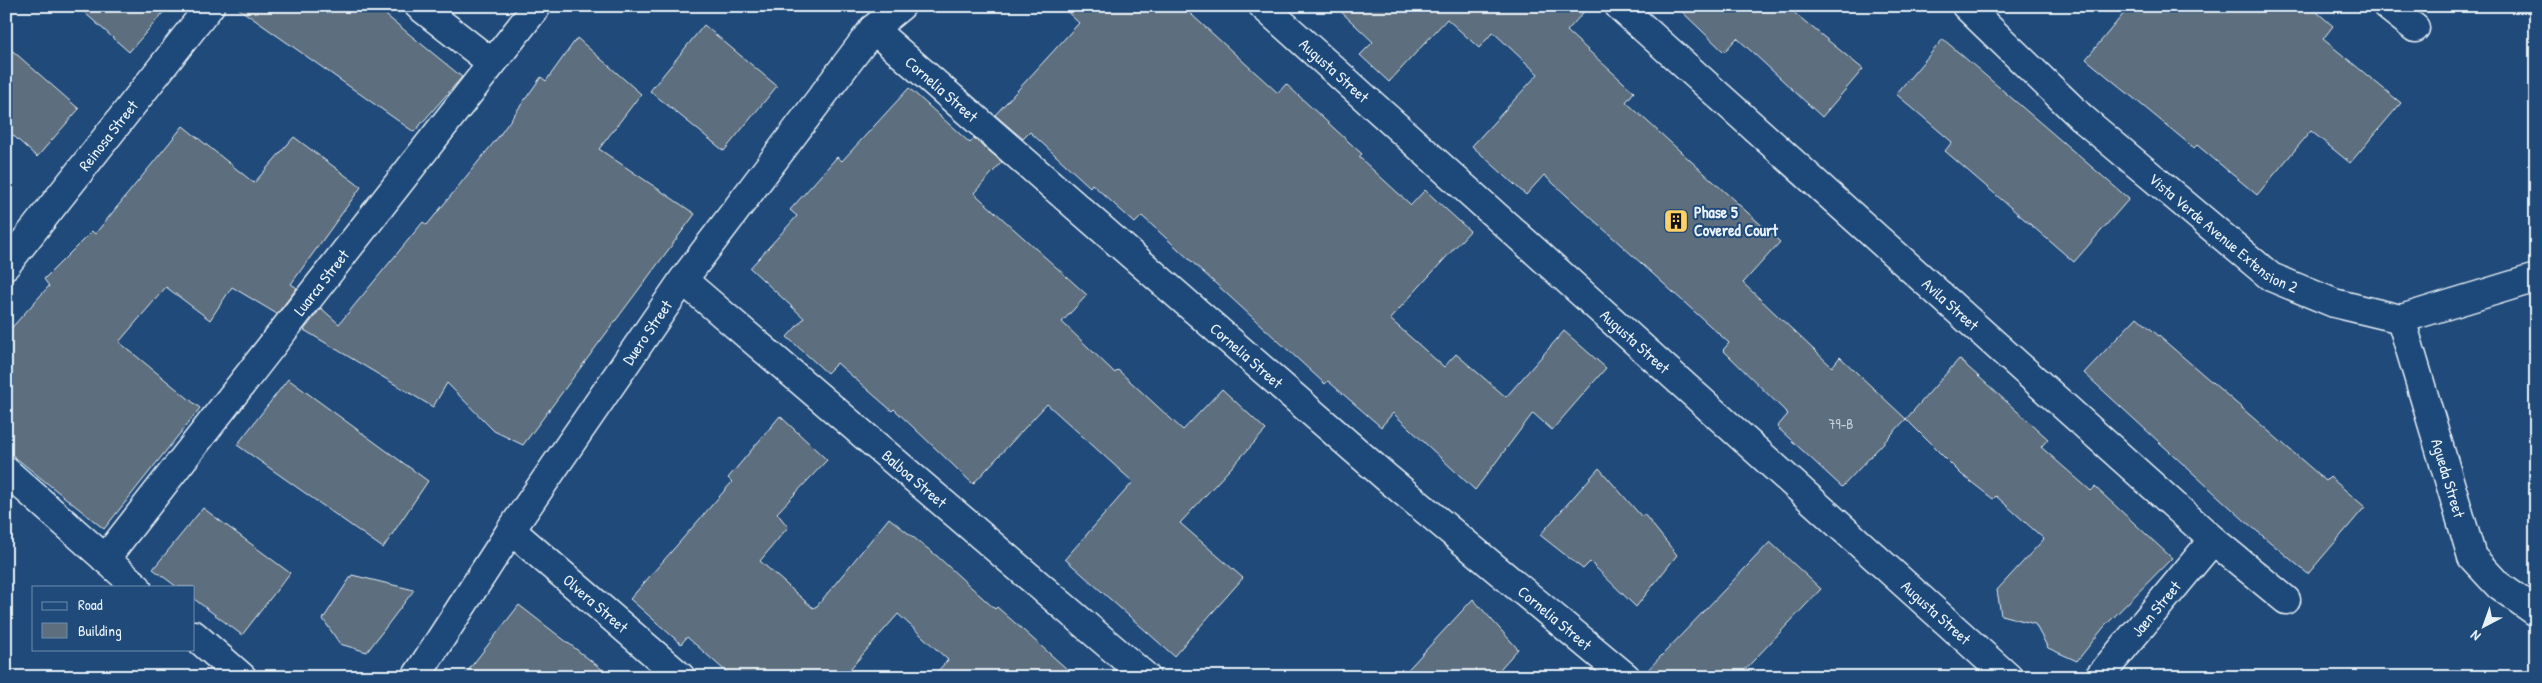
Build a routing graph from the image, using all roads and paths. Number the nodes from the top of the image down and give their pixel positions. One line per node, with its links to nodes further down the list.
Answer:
1 (210, 6): 12 (street, Reinosa Street)
2 (419, 6): 11 (street)
3 (537, 6): 11 (street, Luarca Street)
4 (901, 6): 10 (street, Duero Street)
5 (1263, 6): 30 (street, Augusta Street)
6 (1619, 6): 18 (street, Avila Street)
7 (1966, 6): 15 (street, Vista Verde Avenue Extension 2)
8 (2387, 6): 9 (street)
9 (2415, 28)
10 (873, 29): 14 (street, Duero Street); 29 (street, Cornelia Street)
11 (492, 63): 19 (street, Luarca Street)
12 (6, 265)
13 (2536, 278): 15 (street)
14 (683, 280): 17 (street, Duero Street); 28 (street, Balboa Street)
15 (2401, 319): 22 (street, Agueda Street)
16 (6, 471): 19 (street)
17 (511, 530): 26 (street, Duero Street); 27 (street, Olvera Street)
18 (2213, 540): 21 (street, Avila Street); 24 (street, Jaen Street)
19 (106, 559): 20 (street)
20 (136, 586)
21 (2286, 600)
22 (2536, 612)
23 (195, 636): 25 (street)
24 (2105, 675)
25 (242, 677)
26 (416, 677)
27 (681, 677)
28 (1146, 677)
29 (1626, 677)
30 (2008, 677)

